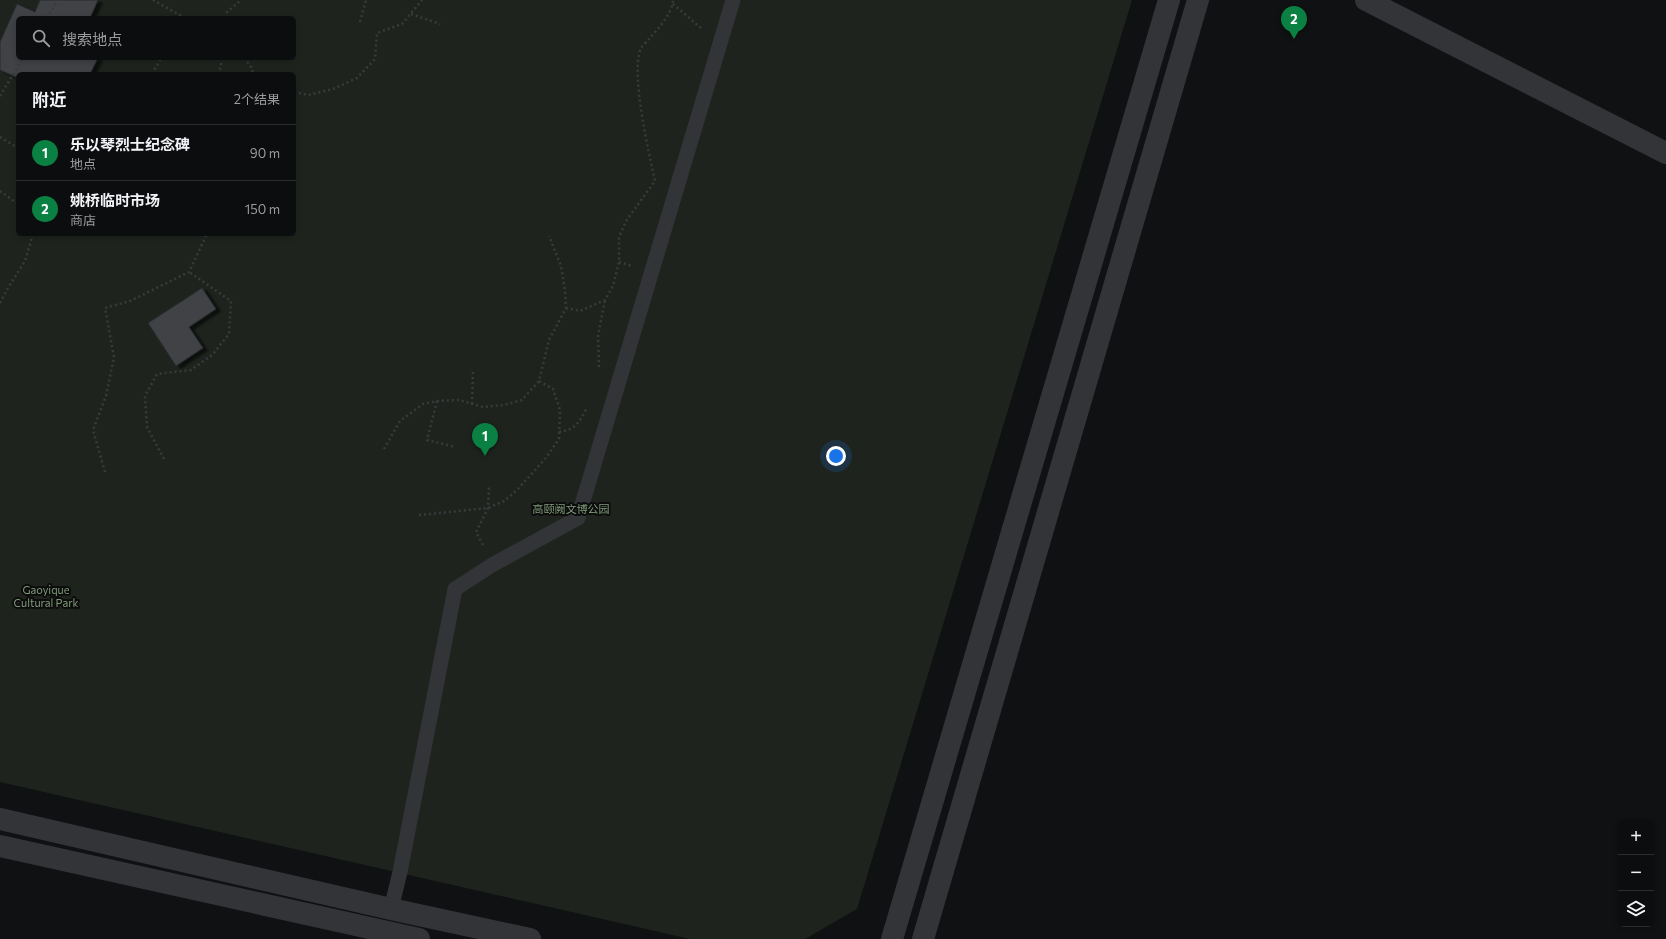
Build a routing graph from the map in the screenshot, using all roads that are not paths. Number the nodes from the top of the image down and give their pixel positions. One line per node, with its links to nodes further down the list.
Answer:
1 (733, 0): 8 (lane)
2 (1170, 0): 11 (street)
3 (1198, 0): 12 (street)
4 (1366, 0): 5 (street)
5 (1666, 153)
6 (0, 819): 8 (street)
7 (0, 846): 9 (street)
8 (391, 909): 10 (street)
9 (419, 939)
10 (530, 939)
11 (892, 939)
12 (923, 939)

